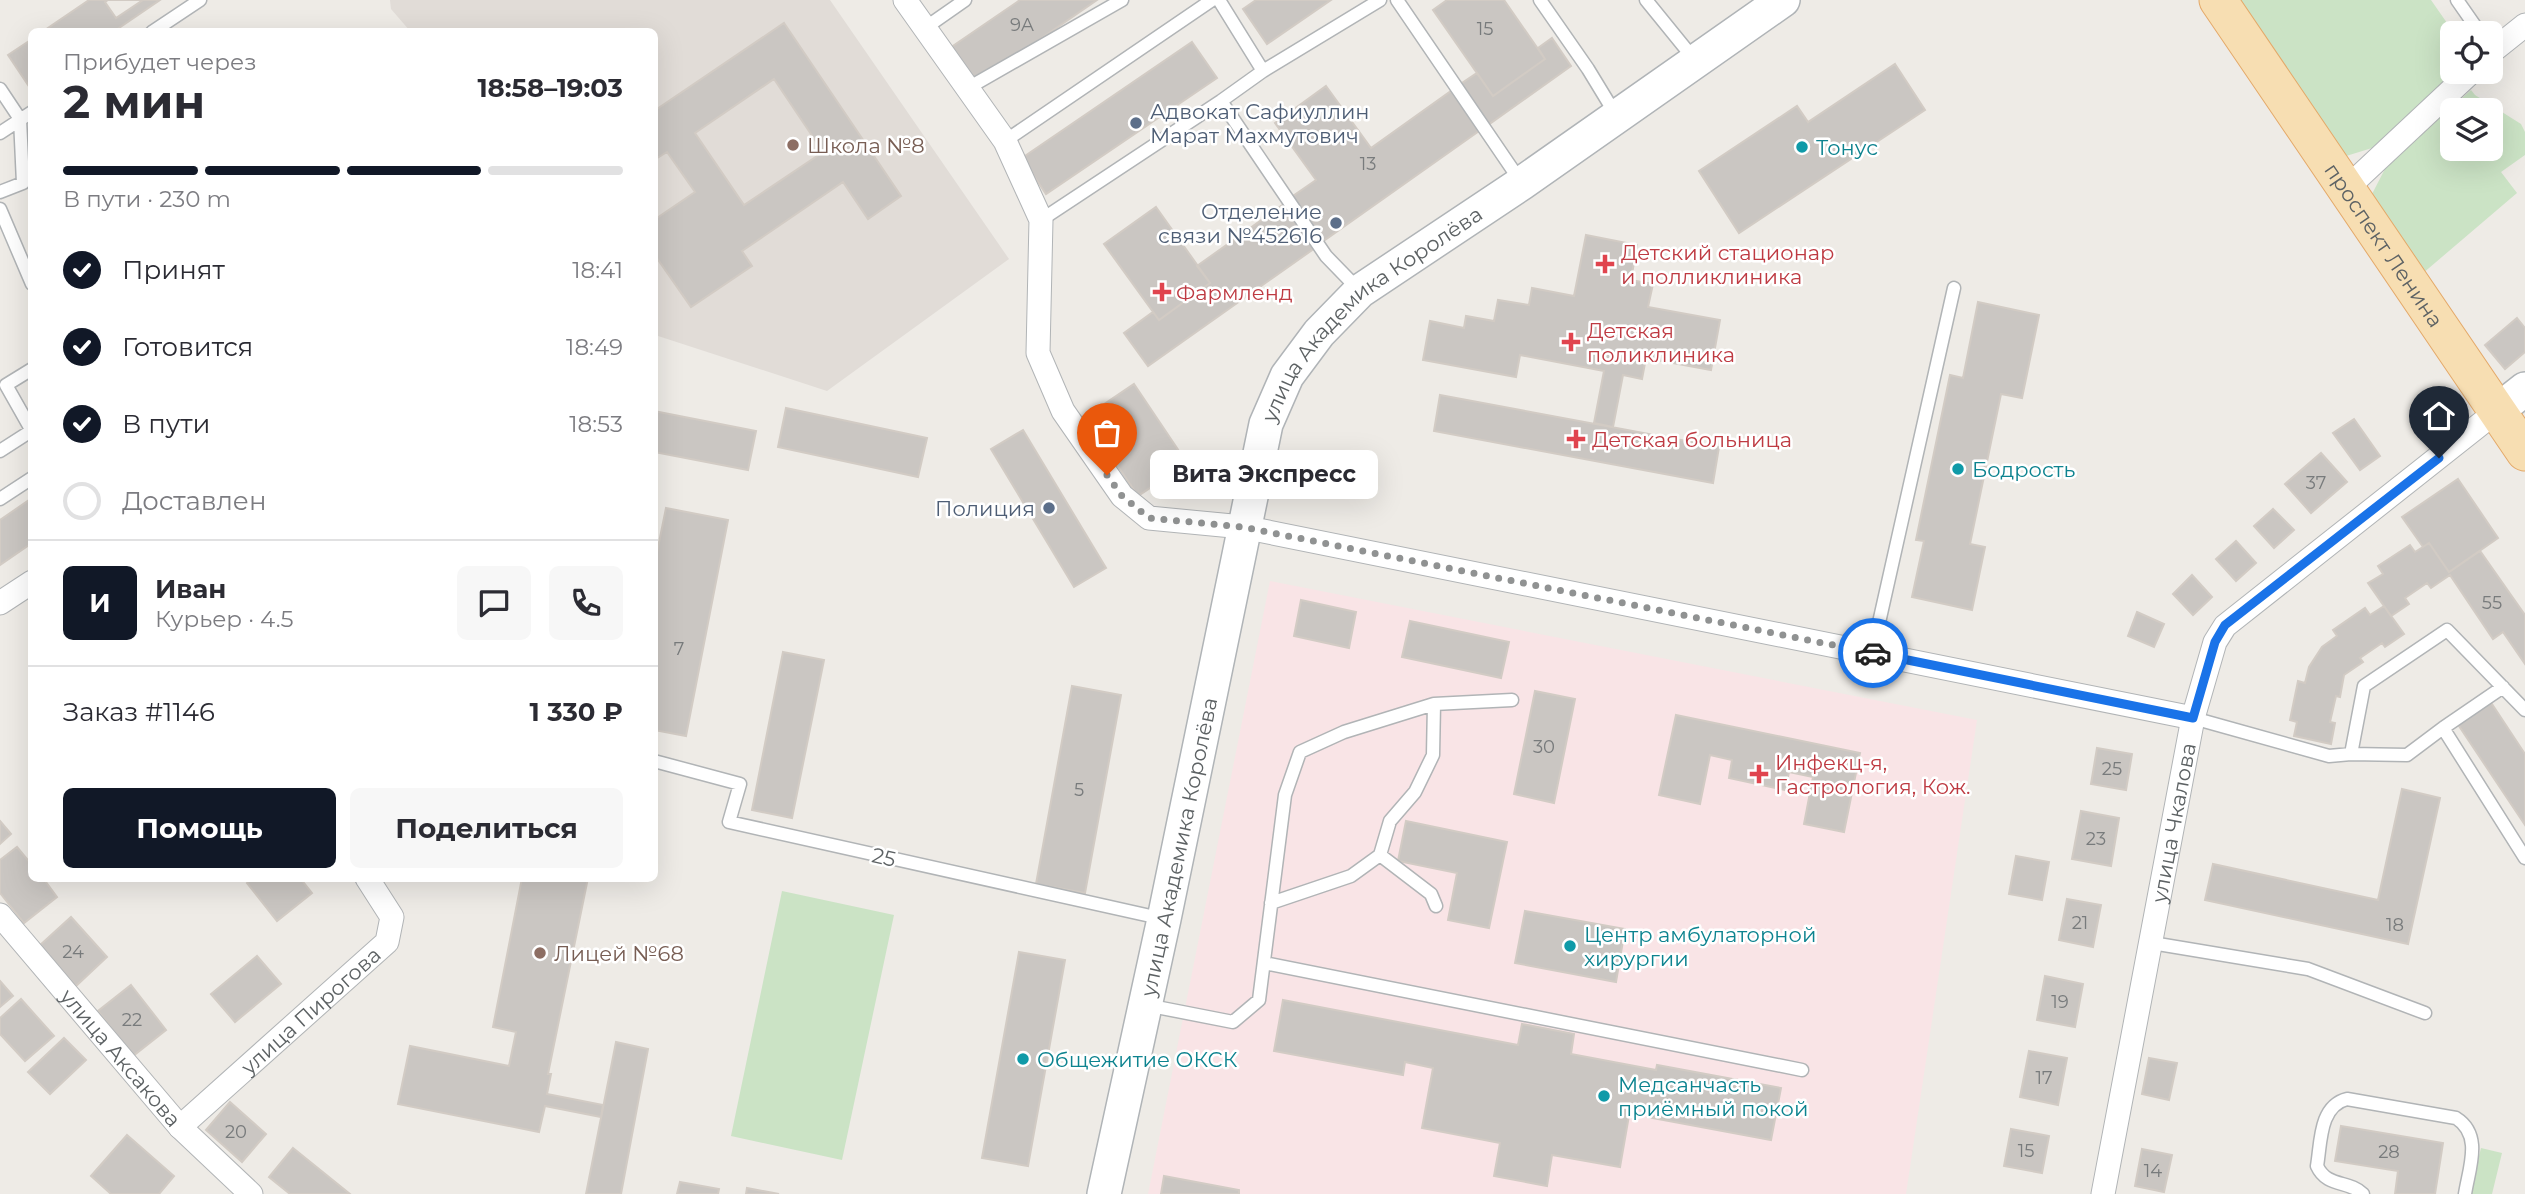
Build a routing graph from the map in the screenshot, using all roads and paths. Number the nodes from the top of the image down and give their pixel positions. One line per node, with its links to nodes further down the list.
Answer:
1 (200, 0): 17 (lane)
2 (905, 0): 18 (street)
3 (965, 0): 18 (lane)
4 (1122, 0): 24 (lane)
5 (1212, 0): 30 (lane)
6 (1219, 0): 22 (lane)
7 (1380, 0): 22 (lane)
8 (1397, 0): 31 (lane)
9 (1540, 0): 28 (lane)
10 (1646, 0): 21 (lane)
11 (1783, 0): 21 (street, улица Академика Королёва)
12 (2218, 0): 19 (main road, проспект Ленина)
13 (2225, 0): 19 (main road, проспект Ленина)
14 (2457, 0): 15 (lane)
15 (2471, 21)
16 (2525, 25): 20 (street)
17 (158, 28)
18 (925, 28): 24 (street)
19 (2244, 36): 33 (main road, проспект Ленина)
20 (2503, 38)
21 (1696, 61): 28 (street, улица Академика Королёва)
22 (1263, 71): 26 (lane)
23 (2457, 84): 33 (street)
24 (968, 88): 30 (street)
25 (0, 89): 27 (lane)
26 (1222, 101): 36 (lane); 39 (lane)
27 (26, 116): 29 (lane); 32 (lane)
28 (1616, 116): 31 (street, улица Академика Королёва)
29 (0, 133)
30 (1005, 141): 36 (street)
31 (1521, 183): 39 (street, улица Академика Королёва)
32 (27, 185): 34 (lane)
33 (2346, 189): 41 (main road, проспект Ленина)
34 (0, 192)
35 (0, 209): 37 (lane)
36 (1041, 220): 48 (street)
37 (28, 275)
38 (1954, 288): 51 (lane)
39 (1360, 292): 48 (street, улица Академика Королёва)
40 (28, 371): 42 (lane)
41 (2511, 400): 45 (main road, проспект Ленина); 56 (street, улица Чкалова)
42 (28, 425)
43 (28, 433): 44 (lane)
44 (0, 451)
45 (2525, 452)
46 (28, 481): 47 (lane)
47 (0, 499)
48 (1243, 527): 51 (street); 66 (street, улица Академика Королёва)
49 (28, 585): 50 (street)
50 (0, 603)
51 (1874, 653): 56 (street)
52 (2503, 687): 55 (lane); 57 (lane); 58 (lane)
53 (1512, 700): 54 (lane)
54 (1434, 704): 60 (lane); 63 (lane)
55 (2525, 710)
56 (2193, 718): 58 (lane); 67 (street, улица Чкалова)
57 (2443, 729): 58 (lane); 61 (lane)
58 (2351, 754)
59 (658, 762): 66 (lane, 25)
60 (1380, 855): 63 (lane); 64 (lane)
61 (2525, 858)
62 (372, 882): 72 (street, улица Пирогова)
63 (1271, 903): 68 (lane)
64 (1436, 906)
65 (0, 915): 72 (street, улица Аксакова)
66 (1164, 919): 69 (street, улица Академика Королёва)
67 (2152, 943): 70 (lane); 75 (street, улица Чкалова)
68 (1264, 963): 69 (lane); 71 (lane)
69 (1146, 1005): 74 (street, улица Академика Королёва)
70 (2425, 1013)
71 (1802, 1070)
72 (180, 1127): 73 (street, улица Аксакова)
73 (251, 1194)
74 (1104, 1194)
75 (2104, 1194)
76 (2363, 1194): 77 (lane)
77 (2465, 1194)

